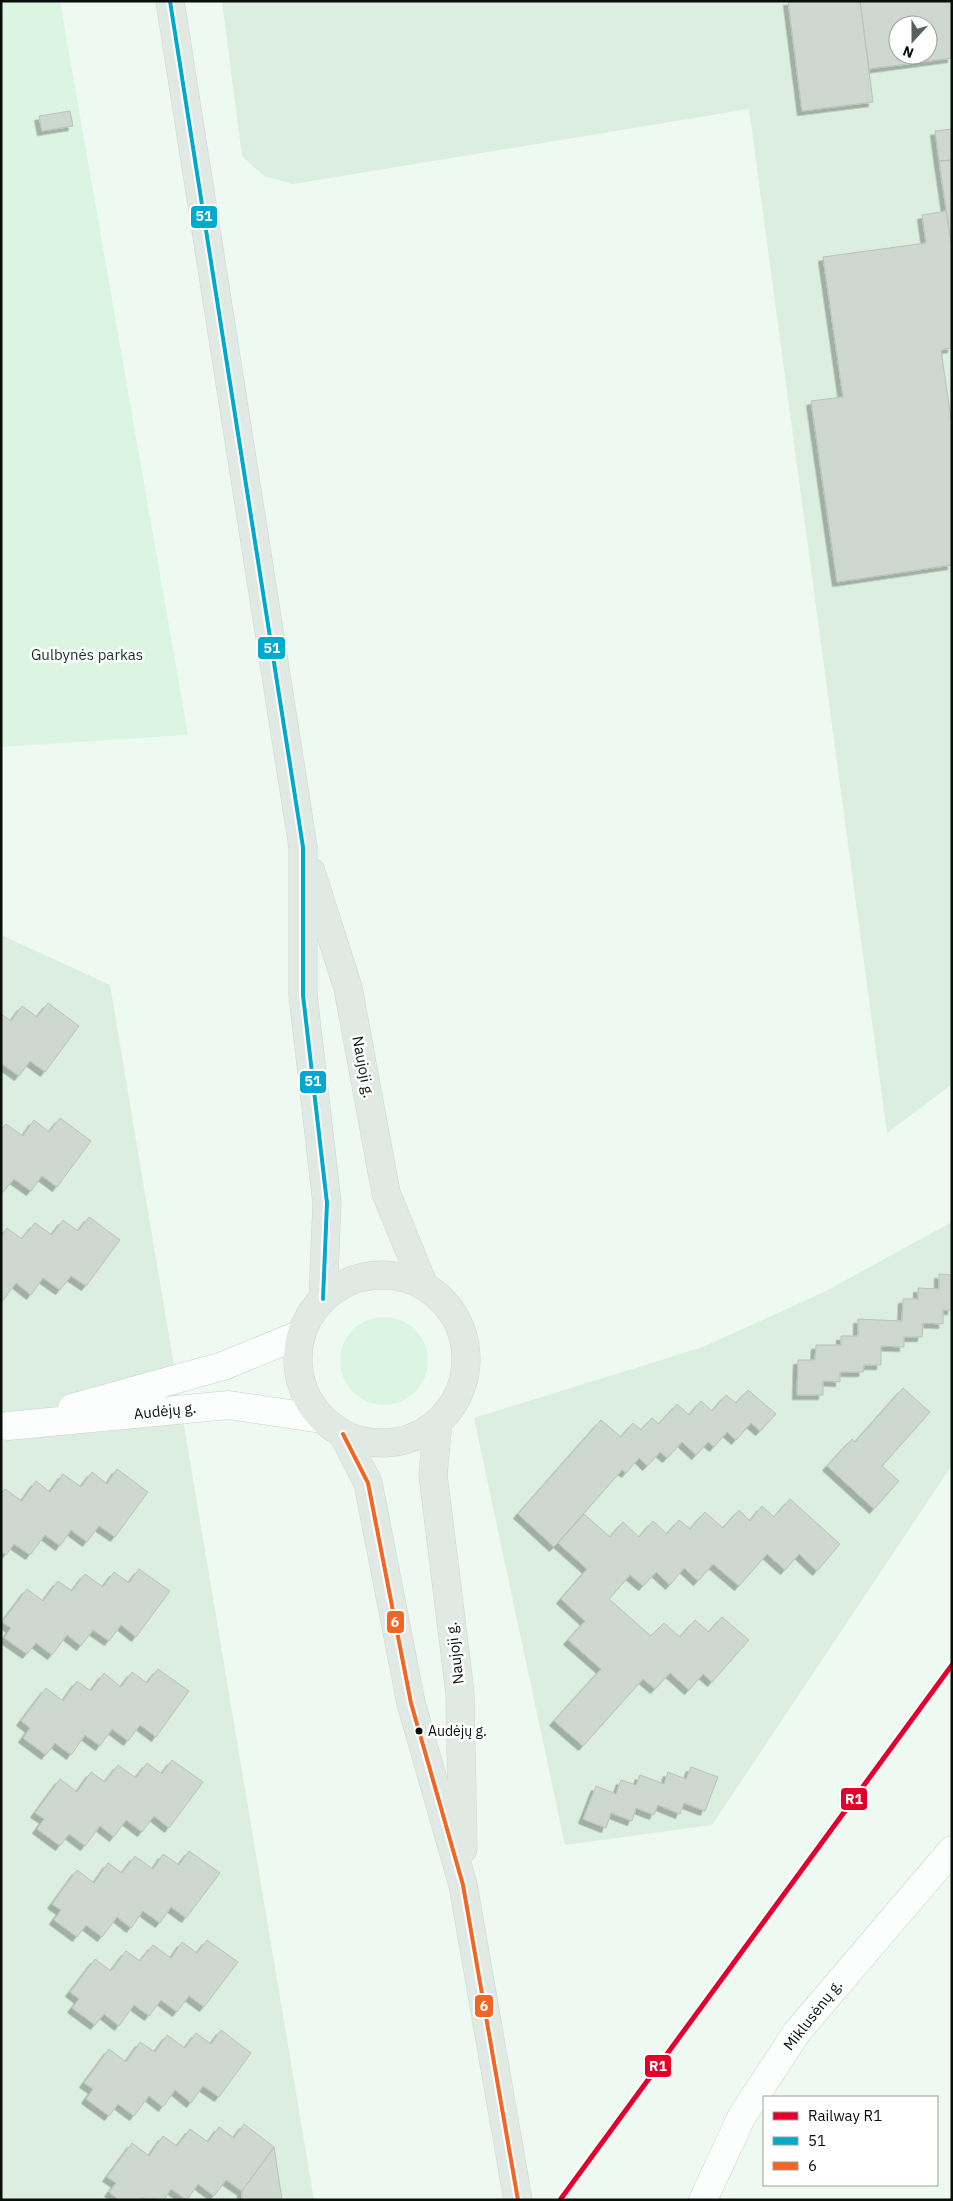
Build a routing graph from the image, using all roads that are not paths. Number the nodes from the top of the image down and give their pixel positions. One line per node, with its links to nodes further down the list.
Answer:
1 (170, 1): 2 (main road, Naujoji g.)
2 (303, 847): 3 (main road, Naujoji g.); 4 (main road, Naujoji g.)
3 (424, 1286): 4 (main road); 6 (main road)
4 (323, 1299): 5 (main road)
5 (301, 1334): 7 (main road); 8 (street, Audėjų g.)
6 (438, 1422): 7 (main road); 10 (main road, Naujoji g.)
7 (332, 1426): 8 (street, Audėjų g.); 10 (main road, Naujoji g.)
8 (5, 1427)
9 (952, 1850): 12 (street, Miklusėnų g.)
10 (463, 1885): 11 (main road, Naujoji g.)
11 (518, 2200)
12 (703, 2200)

